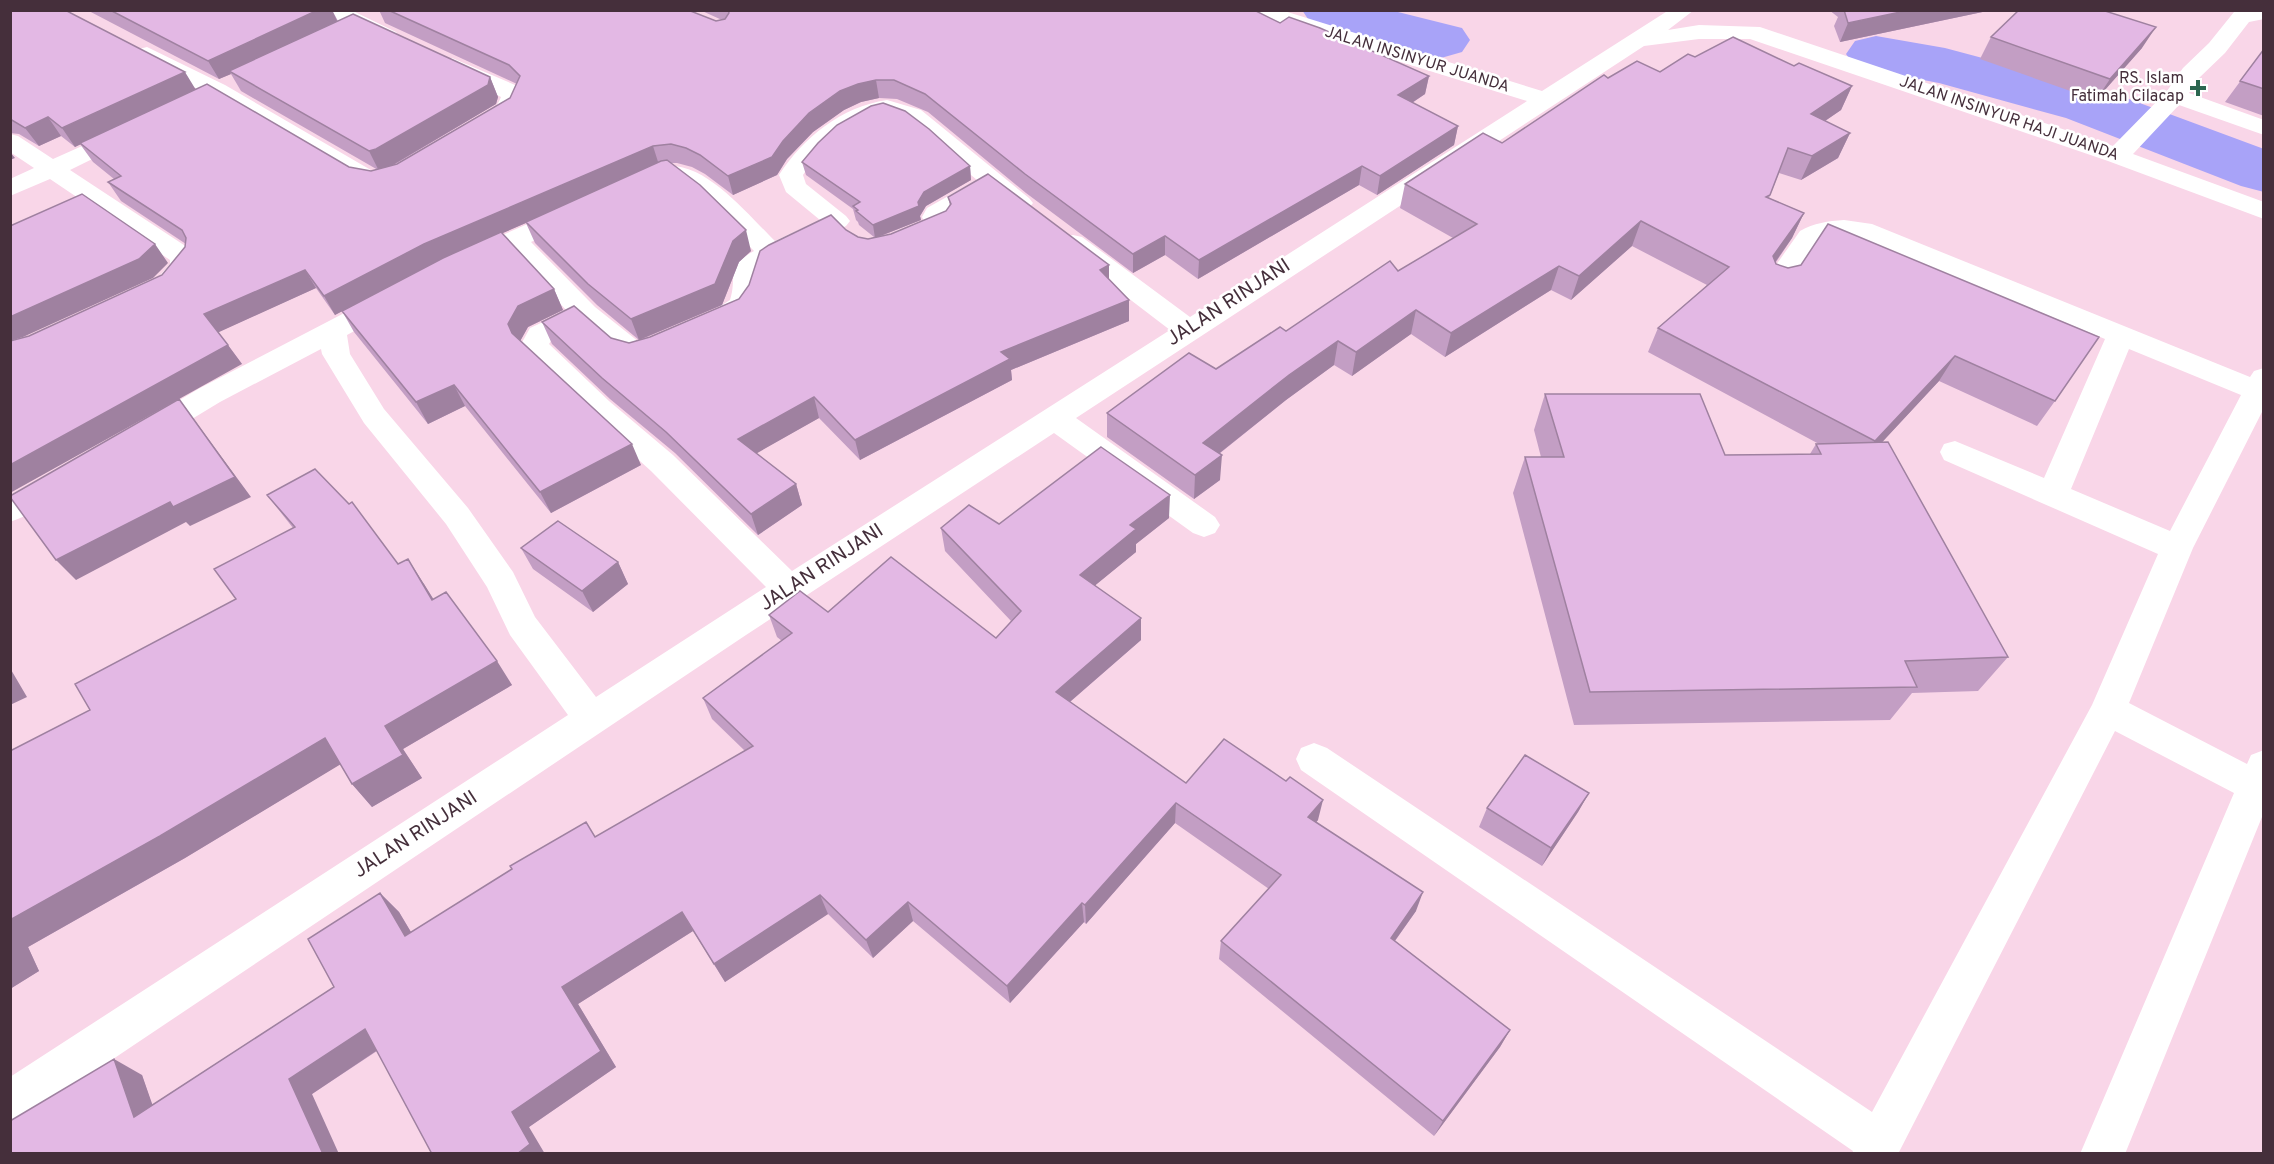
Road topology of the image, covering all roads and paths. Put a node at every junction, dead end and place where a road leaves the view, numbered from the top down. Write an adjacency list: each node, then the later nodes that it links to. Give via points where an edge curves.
1 (333, 10): 7 (street)
2 (390, 10): 7 (street)
3 (1257, 10): 10 (street, JALAN INSINYUR JUANDA)
4 (1684, 10): 9 (street, JALAN RINJANI)
5 (2264, 12): 11 (street, via 2242,17)
6 (1748, 20): 9 (street, JALAN INSINYUR HAJI JUANDA); 16 (street, JALAN INSINYUR HAJI JUANDA)
7 (350, 29): 14 (street, via 423,52 513,95 508,110)
8 (126, 42): 18 (street, via 369,179 380,181)
9 (1638, 42): 10 (street, JALAN RINJANI)
10 (1542, 98): 32 (street, JALAN RINJANI, via 1503,128)
11 (2168, 103): 13 (street); 16 (street)
12 (146, 123): 17 (street)
13 (2264, 128)
14 (463, 138)
15 (10, 141): 17 (street)
16 (2117, 156): 23 (street, JALAN INSINYUR HAJI JUANDA)
17 (54, 168): 21 (street); 30 (street, via 184,257 176,276)
18 (405, 171)
19 (648, 179): 26 (street, via 671,172 684,174 712,195)
20 (991, 181): 25 (street, via 936,213 939,224); 26 (street, via 913,115 897,108 874,109 820,141 791,175 795,187 845,229); 32 (street)
21 (10, 189)
22 (590, 205): 24 (street)
23 (2264, 211)
24 (514, 239): 27 (street); 31 (street)
25 (888, 245)
26 (771, 253): 31 (street, via 747,270 746,290 736,311 637,353)
27 (444, 271)
28 (1777, 282): 34 (street, via 1808,236 1839,226 1863,230)
29 (413, 288): 33 (street)
30 (142, 296)
31 (585, 313): 44 (street, via 540,335 534,346 662,463)
32 (1188, 329): 36 (street, JALAN RINJANI)
33 (332, 332): 37 (street); 46 (street, via 336,354 374,417 457,516 501,581 522,625)
34 (2121, 334): 35 (street); 40 (street)
35 (2260, 384): 43 (street)
36 (1055, 417): 42 (street); 44 (street, JALAN RINJANI)
37 (126, 444)
38 (1955, 452): 40 (street)
39 (75, 473): 41 (street)
40 (2053, 494): 43 (street)
41 (10, 510)
42 (1204, 525)
43 (2177, 548): 45 (street)
44 (789, 590): 46 (street, JALAN RINJANI)
45 (2108, 710): 48 (street); 50 (street)
46 (592, 719): 49 (street, JALAN RINJANI)
47 (1314, 759): 50 (street)
48 (2259, 776): 51 (street)
49 (10, 1103)
50 (1877, 1148)
51 (2102, 1154)

